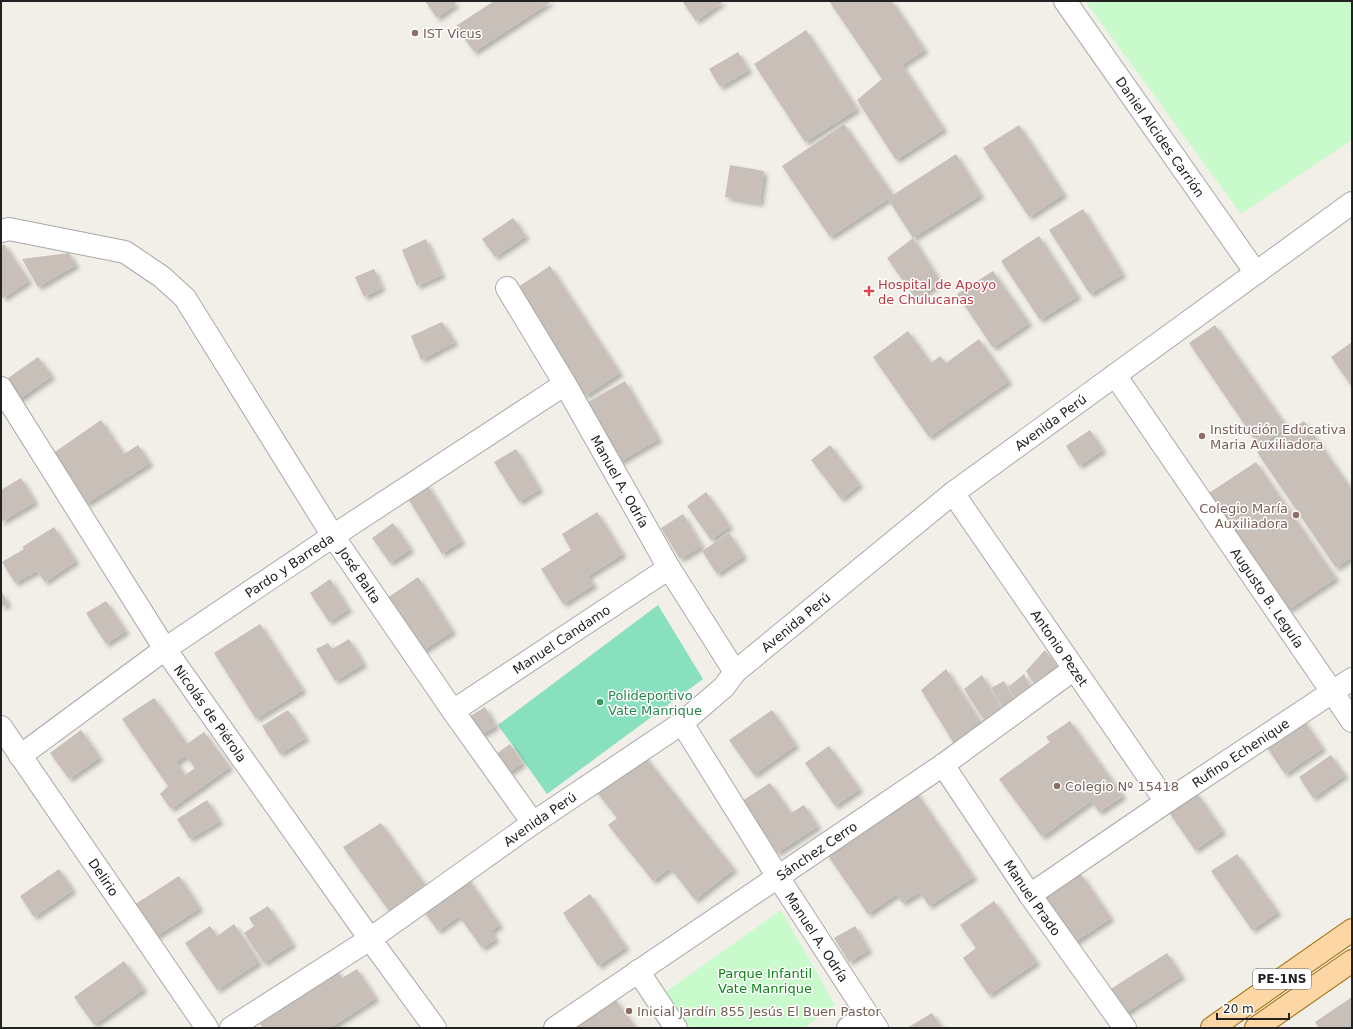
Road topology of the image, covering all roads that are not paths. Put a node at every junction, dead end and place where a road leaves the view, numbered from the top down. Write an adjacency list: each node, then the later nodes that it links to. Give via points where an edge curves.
1 (1065, 1): 4 (street, Daniel Alcides Carrión)
2 (1352, 203): 4 (street, Avenida Perú)
3 (1, 230): 10 (street, José Balta, via 9,229 125,252 162,277 186,298)
4 (1256, 273): 6 (street, Avenida Perú)
5 (507, 288): 7 (street, Manuel A. Odría)
6 (1116, 375): 9 (street, Avenida Perú); 16 (street, Augusto B. Leguía)
7 (565, 384): 10 (street, Pardo y Barreda); 11 (street, Manuel A. Odría)
8 (1, 388): 12 (street, Nicolás de Piérola)
9 (953, 493): 13 (street, Antonio Pezet); 14 (street, Avenida Perú)
10 (333, 536): 12 (street, Pardo y Barreda); 17 (street, José Balta)
11 (669, 568): 14 (street, Manuel A. Odría); 17 (street, Manuel Candamo)
12 (165, 649): 21 (street, Pardo y Barreda); 28 (street, Nicolás de Piérola)
13 (1074, 669): 22 (street, Sánchez Cerro); 23 (street, Antonio Pezet)
14 (736, 672): 19 (street, Avenida Perú, via 724,687)
15 (1352, 679): 16 (street, Rufino Echenique)
16 (1333, 693): 18 (street, Augusto B. Leguía); 23 (street, Rufino Echenique)
17 (453, 711): 24 (street, José Balta)
18 (1352, 721)
19 (682, 723): 24 (street, Avenida Perú); 25 (street, Manuel A. Odría)
20 (1, 726): 21 (street, Delirio)
21 (20, 756): 34 (street, Delirio)
22 (943, 765): 25 (street, Sánchez Cerro); 26 (street, Manuel Prado)
23 (1166, 802): 26 (street, Rufino Echenique)
24 (534, 823): 28 (street, Avenida Perú)
25 (778, 877): 30 (street, Sánchez Cerro); 33 (street, Manuel A. Odría)
26 (1030, 896): 40 (street, Manuel Prado)
27 (1352, 930): 31 (main road, PE-1NS)
28 (370, 939): 35 (street, Avenida Perú); 36 (street, Nicolás de Piérola)
29 (1352, 961): 32 (main road, PE-1NS)
30 (638, 971): 37 (street, Sánchez Cerro); 38 (street)
31 (1276, 983): 32 (main road); 41 (main road, PE-1NS)
32 (1293, 1002): 42 (main road, PE-1NS)
33 (872, 1021): 39 (street)
34 (207, 1028)
35 (230, 1028)
36 (435, 1028)
37 (555, 1028)
38 (676, 1028)
39 (848, 1028)
40 (1125, 1028)
41 (1212, 1028)
42 (1256, 1028)

